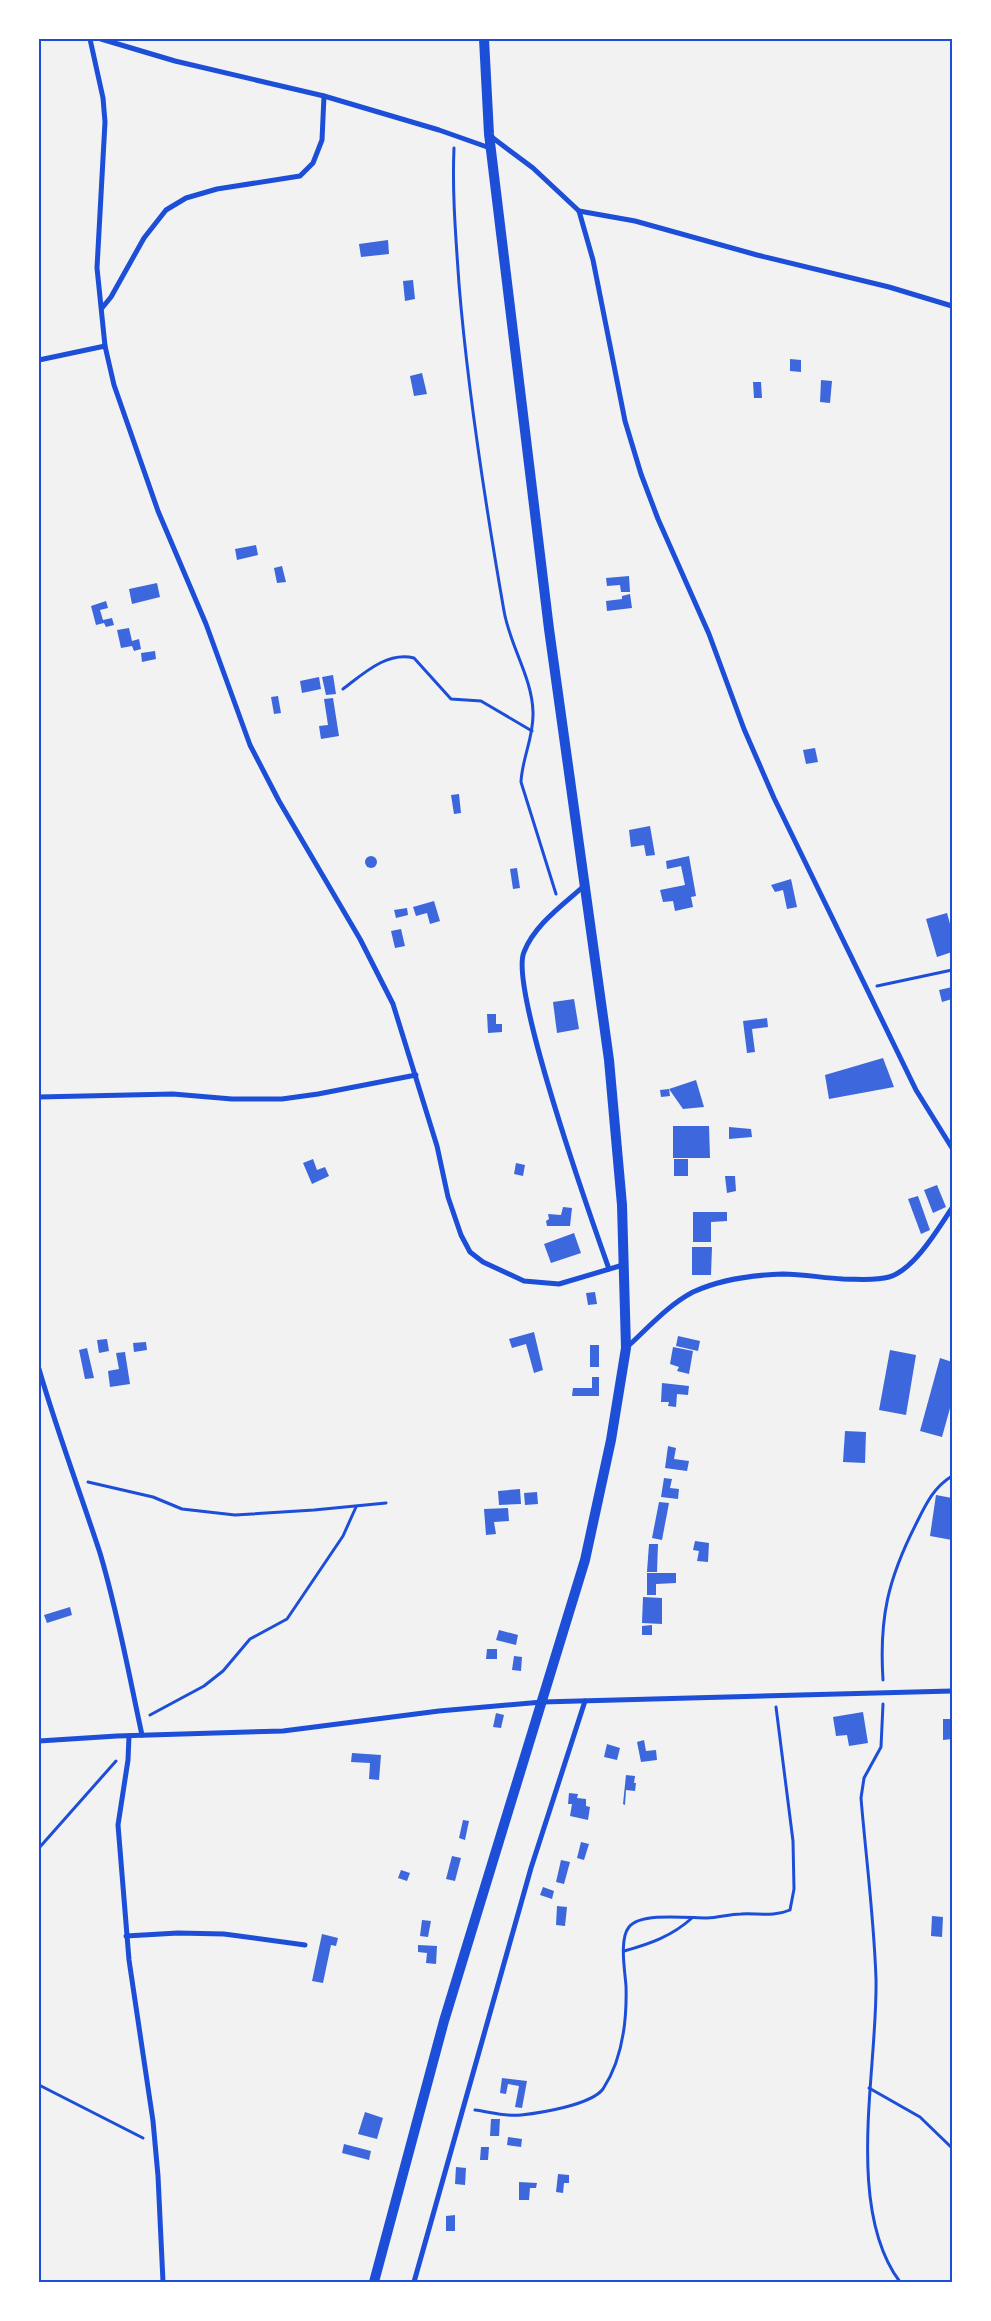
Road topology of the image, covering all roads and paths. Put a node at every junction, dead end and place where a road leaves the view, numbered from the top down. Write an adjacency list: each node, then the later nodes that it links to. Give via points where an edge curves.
1 (90, 39): 10 (street, via 105,122 97,268)
2 (101, 39): 4 (street, via 175,61)
3 (484, 39): 5 (main road)
4 (324, 96): 6 (street); 10 (street, via 322,140 313,163 300,176 217,189 186,198 166,210 144,238)
5 (489, 134): 7 (main road); 8 (street, via 533,168)
6 (455, 135): 7 (street); 14 (path, via 452,191 466,357 481,476 504,614 529,684)
7 (492, 148): 15 (main road, via 548,619)
8 (579, 211): 9 (street, via 635,221); 18 (street, via 593,260 625,421 641,474 774,798)
9 (952, 306)
10 (102, 308): 11 (street)
11 (105, 346): 12 (street); 19 (street, via 114,385 158,511 206,624 250,745 360,939 393,1004)
12 (39, 360)
13 (343, 689): 14 (path, via 396,656 414,658 451,699 481,701)
14 (533, 732): 16 (path, via 521,767 521,782)
15 (585, 885): 16 (street); 23 (main road, via 609,1060)
16 (560, 907): 24 (street, via 541,924 523,953 522,977 536,1041)
17 (952, 970): 18 (path)
18 (866, 988): 21 (street, via 916,1090)
19 (416, 1075): 20 (street, via 282,1099 173,1094); 24 (street, via 448,1196 470,1252 511,1276 542,1284 558,1284)
20 (39, 1097)
21 (952, 1148)
22 (952, 1208): 25 (street, via 916,1258 890,1277 865,1280 783,1274 715,1284 676,1303)
23 (625, 1265): 24 (street); 25 (main road)
24 (609, 1270)
25 (626, 1348): 35 (main road, via 611,1440 585,1560)
26 (39, 1369): 28 (street)
27 (952, 1476): 32 (path, via 938,1485 923,1511 899,1558 889,1587 882,1626)
28 (73, 1478): 30 (path, via 154,1497 182,1509 235,1515); 36 (street, via 100,1555)
29 (386, 1503): 30 (path)
30 (357, 1507): 36 (path, via 342,1536 287,1619 250,1639 223,1671 204,1686)
31 (952, 1691): 32 (street)
32 (884, 1692): 33 (street); 47 (path, via 881,1747 864,1778 862,1798 876,1978 876,2022)
33 (774, 1695): 34 (street); 42 (path, via 791,1816 793,1903 790,1910 783,1913)
34 (585, 1701): 35 (street); 48 (street, via 531,1868)
35 (542, 1702): 37 (street, via 439,1711 283,1731); 52 (main road, via 444,2021)
36 (139, 1721): 37 (street)
37 (142, 1735): 38 (street)
38 (129, 1736): 39 (street); 40 (street)
39 (39, 1741)
40 (128, 1748): 41 (path, via 96,1780); 43 (street, via 118,1825)
41 (39, 1848)
42 (693, 1918): 45 (path, via 668,1936); 45 (path, via 639,1920 629,1926 624,1937)
43 (126, 1936): 44 (street, via 224,1934); 49 (street)
44 (305, 1945)
45 (624, 1951): 48 (path, via 624,2030 602,2090 570,2106 520,2116)
46 (39, 2085): 49 (path)
47 (869, 2088): 50 (path, via 920,2118); 54 (path, via 870,2197 883,2256)
48 (463, 2108): 53 (street)
49 (155, 2144): 51 (street)
50 (952, 2148)
51 (163, 2282)
52 (374, 2282)
53 (414, 2282)
54 (900, 2282)

